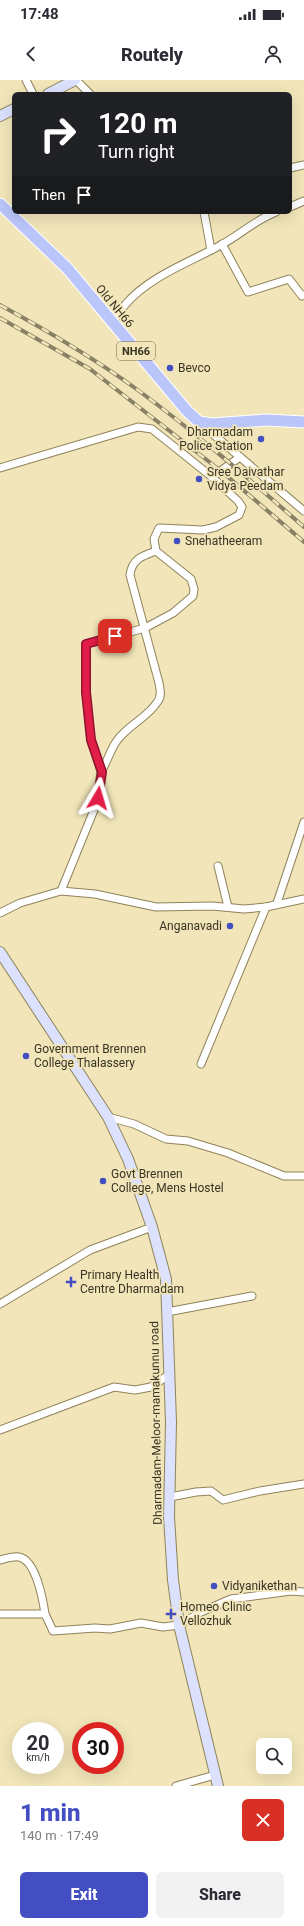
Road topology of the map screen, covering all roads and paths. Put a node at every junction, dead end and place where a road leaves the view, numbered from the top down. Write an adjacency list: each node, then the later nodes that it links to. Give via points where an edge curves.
1 (26, 80): 3 (street)
2 (75, 80): 4 (main road); 5 (street)
3 (32, 92)
4 (52, 92)
5 (88, 92)
6 (12, 111): 7 (main road)
7 (0, 116)
8 (304, 165): 9 (street)
9 (292, 168)
10 (304, 201): 12 (street)
11 (0, 204): 18 (main road, Old NH66 / NH66, via 66,268)
12 (292, 206)
13 (204, 214): 16 (street)
14 (270, 214): 15 (street)
15 (222, 244): 16 (street); 17 (street, via 248,292 289,279 302,296)
16 (211, 250): 18 (street, via 170,271 142,290 125,304)
17 (304, 295)
18 (113, 323): 19 (main road, Old NH66 / NH66)
19 (199, 422): 20 (main road); 21 (street)
20 (304, 422)
21 (240, 457): 23 (street); 24 (street)
22 (0, 468): 23 (street, via 138,427 152,429)
23 (212, 477): 25 (street, via 238,501 242,512 230,521 203,530 159,528 154,539)
24 (304, 511)
25 (156, 551): 26 (street, via 136,559 130,570); 26 (street, via 191,579 193,596 173,613)
26 (145, 628): 27 (street, via 161,693 159,701 115,743); 27 (street, via 86,644 86,692 91,740)
27 (102, 772): 30 (street, via 96,805)
28 (304, 822): 32 (street)
29 (218, 866): 34 (street)
30 (61, 891): 34 (street, via 95,894 156,907); 35 (street, via 20,903)
31 (304, 899): 32 (street)
32 (277, 903): 33 (street)
33 (266, 907): 34 (street); 37 (street)
34 (228, 908)
35 (0, 913)
36 (0, 952): 38 (main road, Dharmadam-Meloor-mamakunnu road)
37 (202, 1064)
38 (108, 1118): 39 (street, via 134,1124 166,1139 188,1141 228,1153 284,1176); 40 (main road, Dharmadam-Meloor-mamakunnu road, via 128,1159)
39 (304, 1176)
40 (152, 1227): 42 (street, via 90,1250); 43 (main road, Dharmadam-Meloor-mamakunnu road, via 166,1279)
41 (252, 1296): 43 (street)
42 (0, 1304)
43 (167, 1312): 44 (main road, Dharmadam-Meloor-mamakunnu road)
44 (170, 1374): 45 (street, via 151,1387 135,1390 114,1387); 47 (main road, Dharmadam-Meloor-mamakunnu road)
45 (0, 1430)
46 (304, 1484): 47 (street, via 223,1500 212,1491)
47 (170, 1497): 52 (main road, Dharmadam-Meloor-mamakunnu road, via 173,1580)
48 (0, 1560): 51 (street, via 19,1557 27,1561 42,1594)
49 (304, 1592): 52 (street, via 291,1591 231,1599)
50 (0, 1614): 51 (street)
51 (45, 1614): 52 (street, via 52,1631 110,1629 141,1623 163,1627)
52 (179, 1625): 53 (main road, Dharmadam-Meloor-mamakunnu road)
53 (215, 1775): 54 (street); 55 (main road, Dharmadam-Meloor-mamakunnu road)
54 (176, 1786)
55 (218, 1786)

